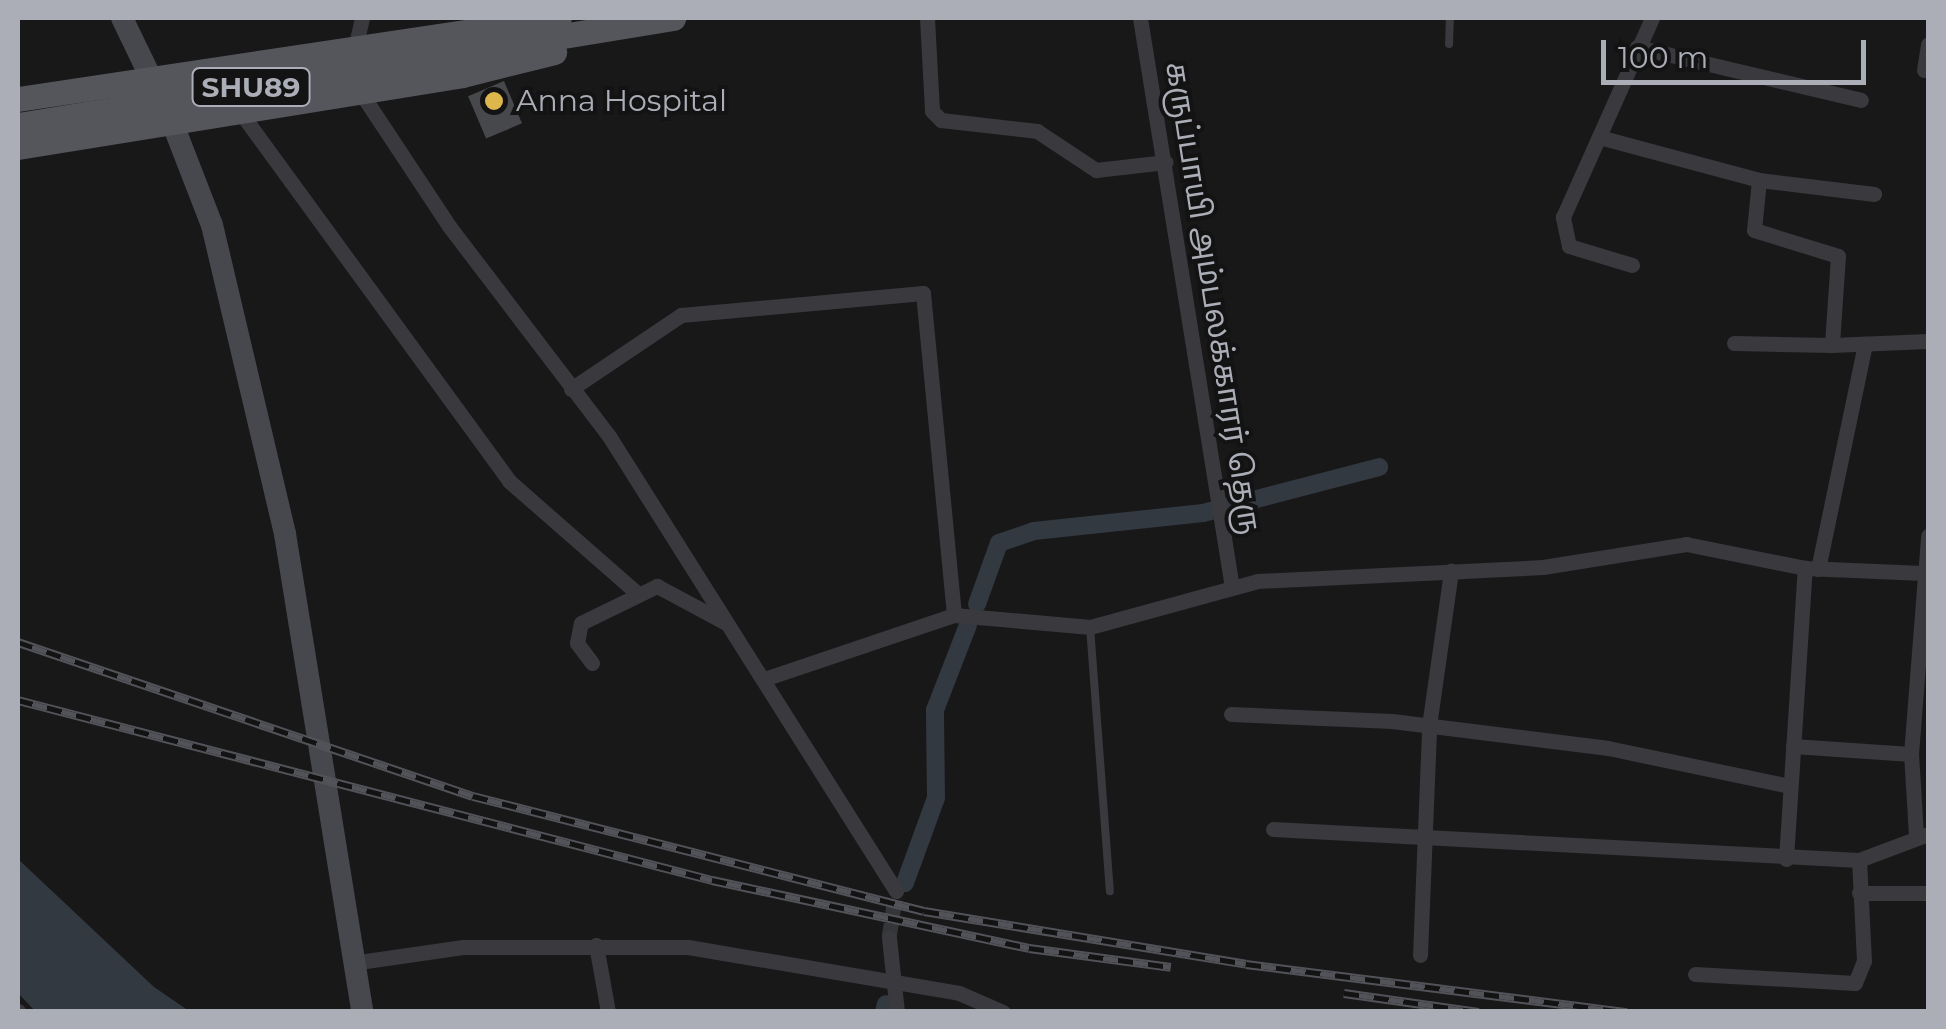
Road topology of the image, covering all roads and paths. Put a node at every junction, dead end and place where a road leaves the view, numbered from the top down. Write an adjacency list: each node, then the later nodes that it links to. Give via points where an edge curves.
1 (122, 18): 16 (main road)
2 (362, 18): 11 (street)
3 (559, 18): 11 (main road)
4 (606, 18): 10 (main road)
5 (673, 18): 10 (main road, SHU89)
6 (928, 18): 25 (street, via 932,111 940,120 1037,132 1096,170)
7 (1140, 18): 25 (street, கருப்பாயி அம்பலக்காரர் தெரு)
8 (1450, 18): 12 (lane)
9 (1652, 18): 14 (street)
10 (634, 24): 17 (main road, via 601,41 462,75); 22 (main road, SHU89)
11 (356, 44): 16 (main road)
12 (1449, 44)
13 (1928, 44): 15 (street)
14 (1637, 46): 19 (street); 23 (street)
15 (1924, 70)
16 (150, 76): 18 (main road)
17 (359, 90): 20 (main road); 33 (street)
18 (18, 99)
19 (1861, 100)
20 (238, 108): 21 (main road); 39 (street, via 509,481)
21 (172, 122): 24 (main road); 63 (main road, via 212,225 281,515)
22 (18, 125)
23 (1599, 137): 26 (street); 28 (street, via 1564,232 1584,254)
24 (18, 148)
25 (1166, 162): 38 (street, கருப்பாயி அம்பலக்காரர் தெரு)
26 (1759, 180): 27 (street); 32 (street, via 1754,230 1838,256)
27 (1874, 194)
28 (1632, 265)
29 (1928, 340): 31 (street)
30 (1734, 343): 32 (street)
31 (1866, 344): 32 (street); 35 (street)
32 (1832, 345)
33 (571, 388): 41 (street, via 681,314 923,293); 42 (street)
34 (1928, 536): 37 (street)
35 (1811, 568): 36 (street, via 1686,544 1544,567); 37 (street); 48 (street)
36 (1451, 571): 38 (street); 47 (street)
37 (1924, 573): 40 (street)
38 (1232, 587): 43 (street)
39 (638, 594): 42 (street, via 657,586 678,592); 44 (street, via 581,622 578,643)
40 (1924, 608): 49 (street)
41 (954, 615): 43 (street); 45 (street)
42 (730, 625): 45 (street)
43 (1090, 627): 57 (lane)
44 (592, 663)
45 (764, 679): 56 (street)
46 (1232, 714): 47 (street)
47 (1429, 726): 50 (street, via 1608,748); 53 (street)
48 (1793, 746): 49 (street); 50 (street)
49 (1911, 754): 52 (street)
50 (1790, 786): 54 (street)
51 (1274, 829): 53 (street)
52 (1922, 834): 55 (street)
53 (1423, 838): 54 (street); 62 (street)
54 (1786, 860): 55 (street)
55 (1859, 860): 58 (street)
56 (896, 890)
57 (1110, 890)
58 (1859, 893): 59 (street); 64 (street, via 1864,961 1855,983)
59 (1928, 893)
60 (889, 938): 65 (street)
61 (596, 945): 63 (street, via 463,947); 65 (street, via 688,947); 67 (street)
62 (1420, 954)
63 (352, 963): 66 (main road)
64 (1695, 974)
65 (889, 982): 68 (street); 69 (street, via 960,993)
66 (362, 1012)
67 (608, 1012)
68 (897, 1012)
69 (1003, 1012)

